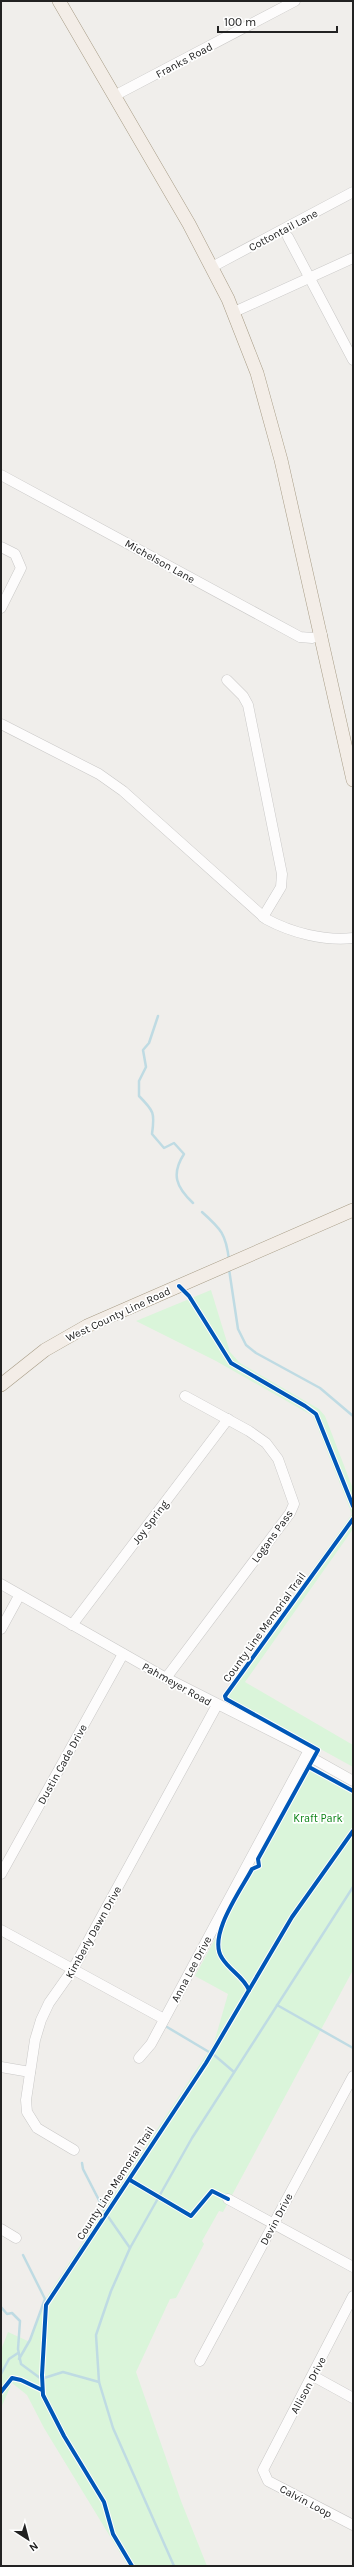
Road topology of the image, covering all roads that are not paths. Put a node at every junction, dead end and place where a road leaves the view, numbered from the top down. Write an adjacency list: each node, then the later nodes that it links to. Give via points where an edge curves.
1 (59, 1): 3 (main road)
2 (295, 1): 3 (street, Franks Road)
3 (114, 96): 7 (main road)
4 (353, 192): 7 (street, Cottontail Lane)
5 (288, 237): 8 (street)
6 (353, 258): 8 (street)
7 (212, 267): 9 (main road)
8 (309, 278): 9 (street); 10 (street)
9 (234, 312): 14 (main road, via 272,421)
10 (353, 360)
11 (1, 475): 14 (street, Michelson Lane, via 300,637 312,638)
12 (1, 547): 13 (street, via 23,561)
13 (1, 608)
14 (322, 635): 17 (main road)
15 (227, 680): 18 (street, via 248,705 281,860 281,888)
16 (1, 724): 18 (street, via 99,774 123,792)
17 (353, 780)
18 (263, 916): 19 (street, via 279,926 307,935)
19 (353, 938)
20 (353, 1210): 21 (main road, West County Line Road, via 106,1317 62,1340 28,1362)
21 (1, 1385)
22 (185, 1396): 23 (street, Logans Pass)
23 (228, 1420): 26 (street, Joy Spring); 29 (street, Logans Pass, via 258,1437 272,1450 280,1464 294,1504 290,1513)
24 (1, 1584): 25 (street, Pahmeyer Road)
25 (20, 1596): 26 (street, Pahmeyer Road); 27 (street)
26 (72, 1625): 28 (street, Pahmeyer Road)
27 (1, 1630)
28 (123, 1654): 29 (street, Pahmeyer Road); 33 (street, Dustin Cade Drive)
29 (166, 1678): 30 (street, Pahmeyer Road)
30 (217, 1705): 31 (street, Pahmeyer Road); 35 (street, Kimberly Dawn Drive)
31 (309, 1750): 32 (street, Pahmeyer Road, via 314,1759); 36 (street, Anna Lee Drive)
32 (353, 1781)
33 (1, 1874)
34 (1, 1930): 35 (street)
35 (73, 1969): 36 (street); 39 (street, Kimberly Dawn Drive, via 42,2016)
36 (164, 2018): 37 (street, Anna Lee Drive, via 151,2044)
37 (139, 2058)
38 (1, 2067): 39 (street)
39 (30, 2072): 41 (street, Kimberly Dawn Drive, via 26,2100 30,2118 42,2132)
40 (353, 2076): 43 (street, Devin Drive)
41 (74, 2150)
42 (228, 2199): 43 (street)
43 (274, 2224): 46 (street); 48 (street, Devin Drive)
44 (1, 2230): 45 (street)
45 (16, 2238)
46 (353, 2267)
47 (353, 2296): 49 (street, Allison Drive)
48 (200, 2362)
49 (313, 2376): 50 (street); 51 (street, Allison Drive, via 265,2462)
50 (353, 2398)
51 (263, 2473): 52 (street, Calvin Loop, via 270,2482)
52 (353, 2526)

